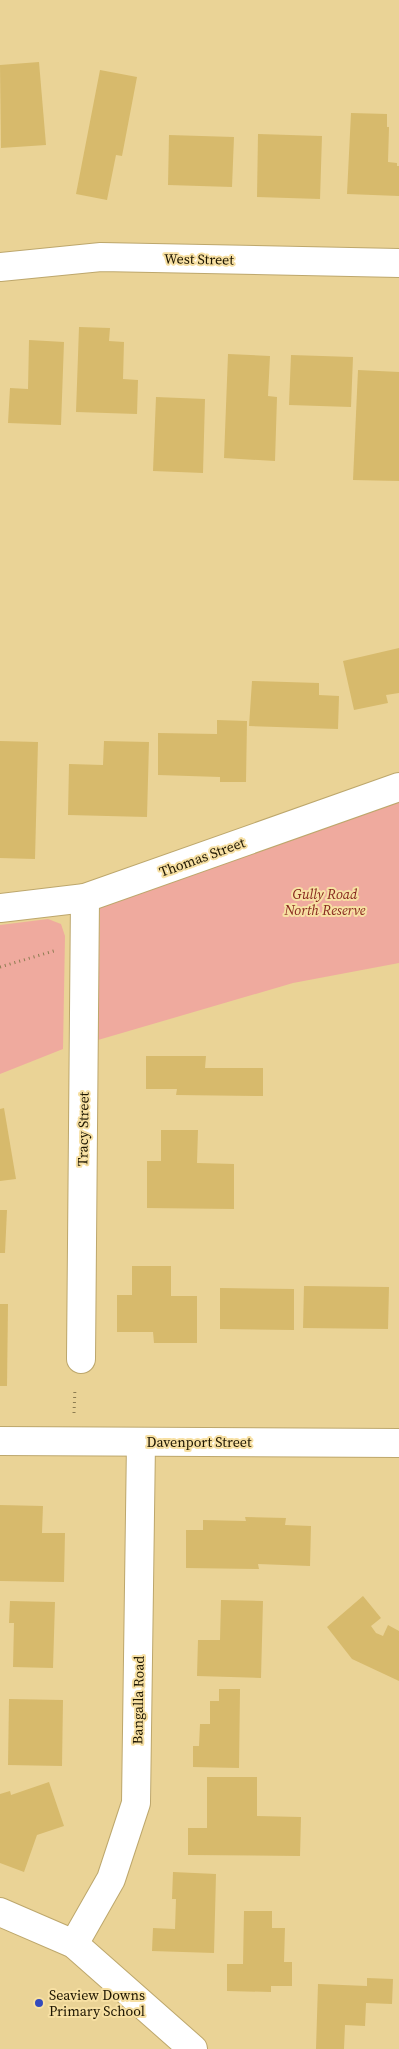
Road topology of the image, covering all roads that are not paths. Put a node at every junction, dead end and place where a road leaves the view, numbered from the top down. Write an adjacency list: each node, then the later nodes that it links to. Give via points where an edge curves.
1 (399, 263): 2 (street, West Street, via 101,257)
2 (0, 267)
3 (399, 787): 4 (street, Thomas Street)
4 (85, 898): 5 (street, Thomas Street); 6 (street, Tracy Street)
5 (0, 908)
6 (81, 1359)
7 (0, 1441): 8 (street, Davenport Street)
8 (141, 1442): 9 (street, Davenport Street); 11 (street, Bangalla Road, via 136,1803 111,1878)
9 (399, 1443)
10 (0, 1912): 11 (street)
11 (74, 1944): 12 (street)
12 (193, 2049)

